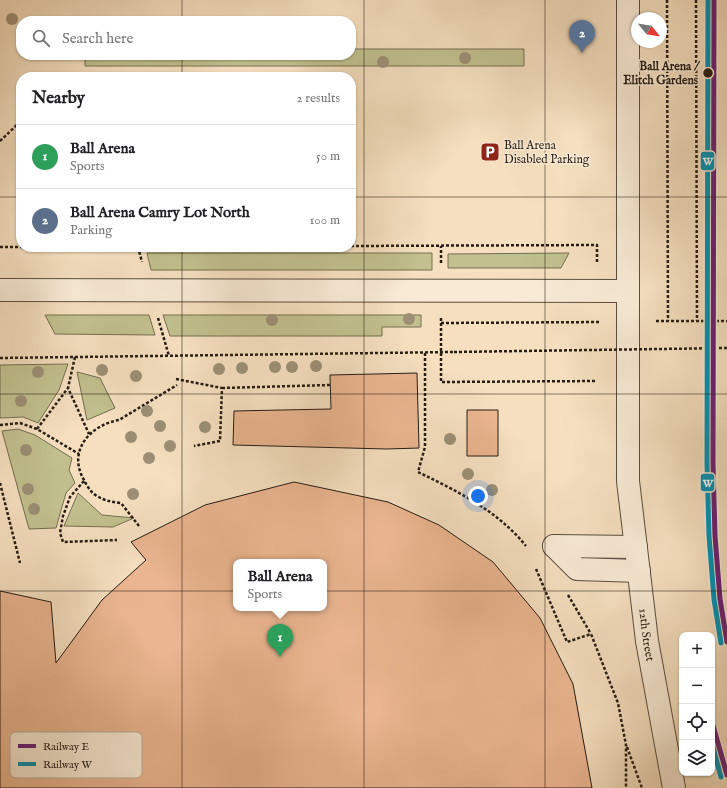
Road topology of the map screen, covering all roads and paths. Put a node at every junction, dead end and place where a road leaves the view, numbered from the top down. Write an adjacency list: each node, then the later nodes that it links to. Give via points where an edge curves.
1 (628, 0): 11 (lane, 12th Street)
2 (667, 0): 12 (path, via 668,321)
3 (696, 0): 12 (path)
4 (16, 126): 5 (path)
5 (0, 141)
6 (597, 245): 7 (path)
7 (356, 246)
8 (0, 248): 9 (path)
9 (16, 248)
10 (0, 290): 11 (lane)
11 (628, 291): 36 (lane, 12th Street, via 628,481)
12 (697, 320): 13 (path)
13 (727, 320)
14 (597, 322): 15 (path)
15 (441, 323)
16 (727, 348): 18 (path, bridge)
17 (425, 352): 18 (path); 19 (path); 37 (path, via 425,447 418,472 458,492 500,519)
18 (441, 352): 22 (path, via 441,382)
19 (76, 357): 20 (path); 25 (path)
20 (0, 358)
21 (176, 379): 26 (path)
22 (597, 381)
23 (177, 385): 29 (path, via 119,420 108,422)
24 (330, 385): 26 (path)
25 (68, 388): 28 (path); 29 (path)
26 (222, 388): 30 (path, via 220,441)
27 (0, 425): 28 (path, via 20,423)
28 (37, 429): 31 (path)
29 (89, 434): 31 (path)
30 (194, 446)
31 (79, 454): 32 (path, via 80,474)
32 (84, 481): 34 (path, via 96,496 121,503); 35 (path, via 70,497 62,516 60,534 63,542)
33 (0, 483): 38 (path)
34 (139, 526)
35 (118, 540)
36 (636, 547): 40 (lane, 12th Street); 40 (lane, via 554,546 577,569)
37 (528, 552)
38 (20, 563)
39 (534, 566): 41 (path, via 567,642 591,634 618,703)
40 (639, 571): 44 (lane, 12th Street, via 647,641)
41 (626, 745): 42 (path); 43 (path)
42 (626, 788)
43 (642, 788)
44 (674, 788)

